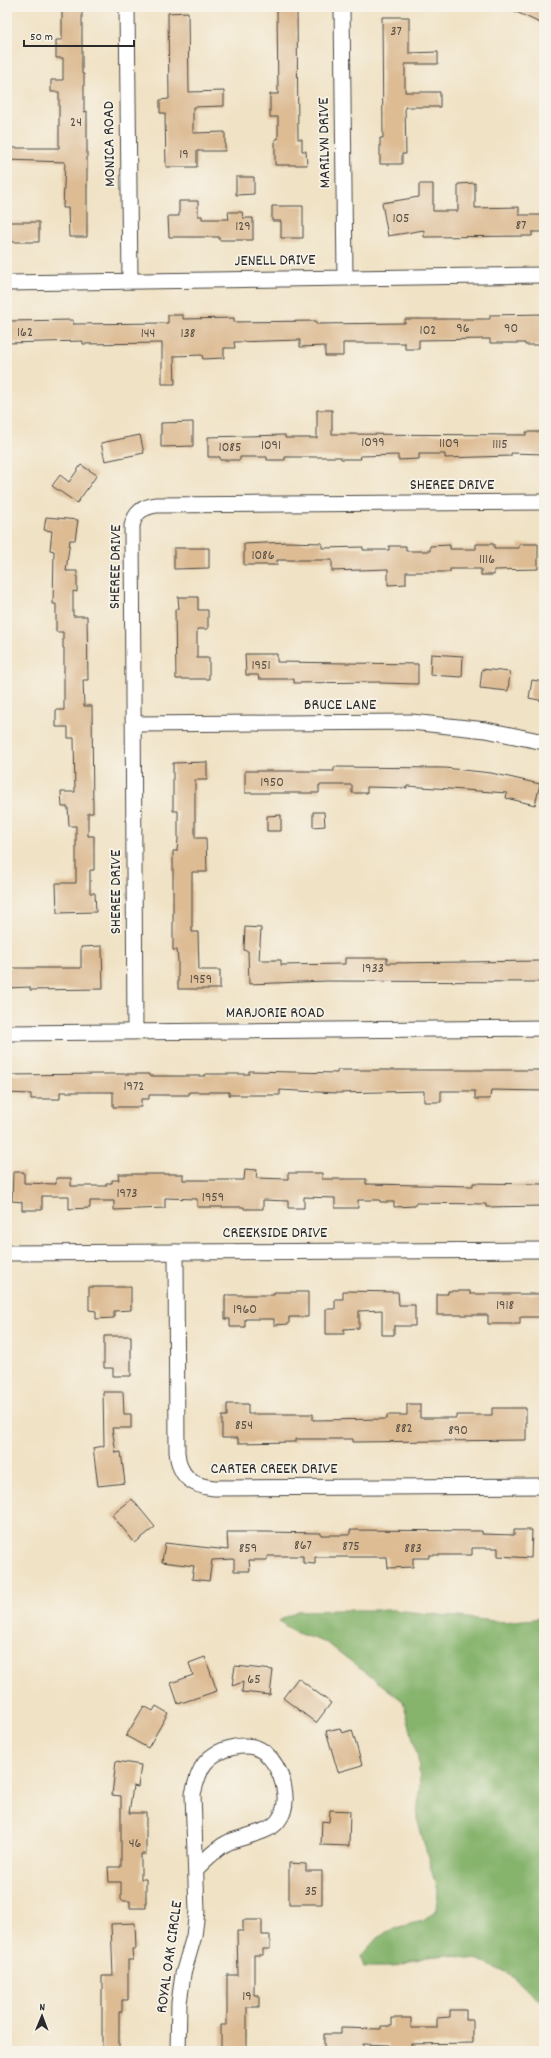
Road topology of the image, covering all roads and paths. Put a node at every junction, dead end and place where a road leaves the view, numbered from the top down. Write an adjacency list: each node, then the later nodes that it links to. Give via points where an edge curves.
1 (127, 7): 5 (street, MONICA ROAD)
2 (342, 7): 4 (street, MARILYN DRIVE)
3 (544, 275): 4 (street, JENELL DRIVE)
4 (345, 278): 5 (street, JENELL DRIVE)
5 (130, 281): 6 (street, JENELL DRIVE)
6 (7, 283)
7 (544, 502): 8 (street, SHEREE DRIVE, via 156,505 144,508 136,514 132,526)
8 (134, 724): 9 (street, BRUCE LANE, via 411,722 486,730); 11 (street, SHEREE DRIVE)
9 (544, 742)
10 (544, 1028): 11 (street, MARJORIE ROAD)
11 (135, 1032): 12 (street, MARJORIE ROAD)
12 (7, 1033)
13 (544, 1250): 14 (street, CREEKSIDE DRIVE)
14 (176, 1252): 15 (street, CREEKSIDE DRIVE); 16 (street, CARTER CREEK DRIVE, via 177,1452 180,1465 191,1482 214,1488)
15 (7, 1253)
16 (544, 1486)
17 (196, 1868): 17 (street, ROYAL OAK CIRCLE, via 227,1843 277,1823 283,1813 284,1783 272,1760 263,1751 242,1747 216,1754 197,1777 193,1794); 18 (street, ROYAL OAK CIRCLE, via 197,1911 179,2002)
18 (178, 2051)

